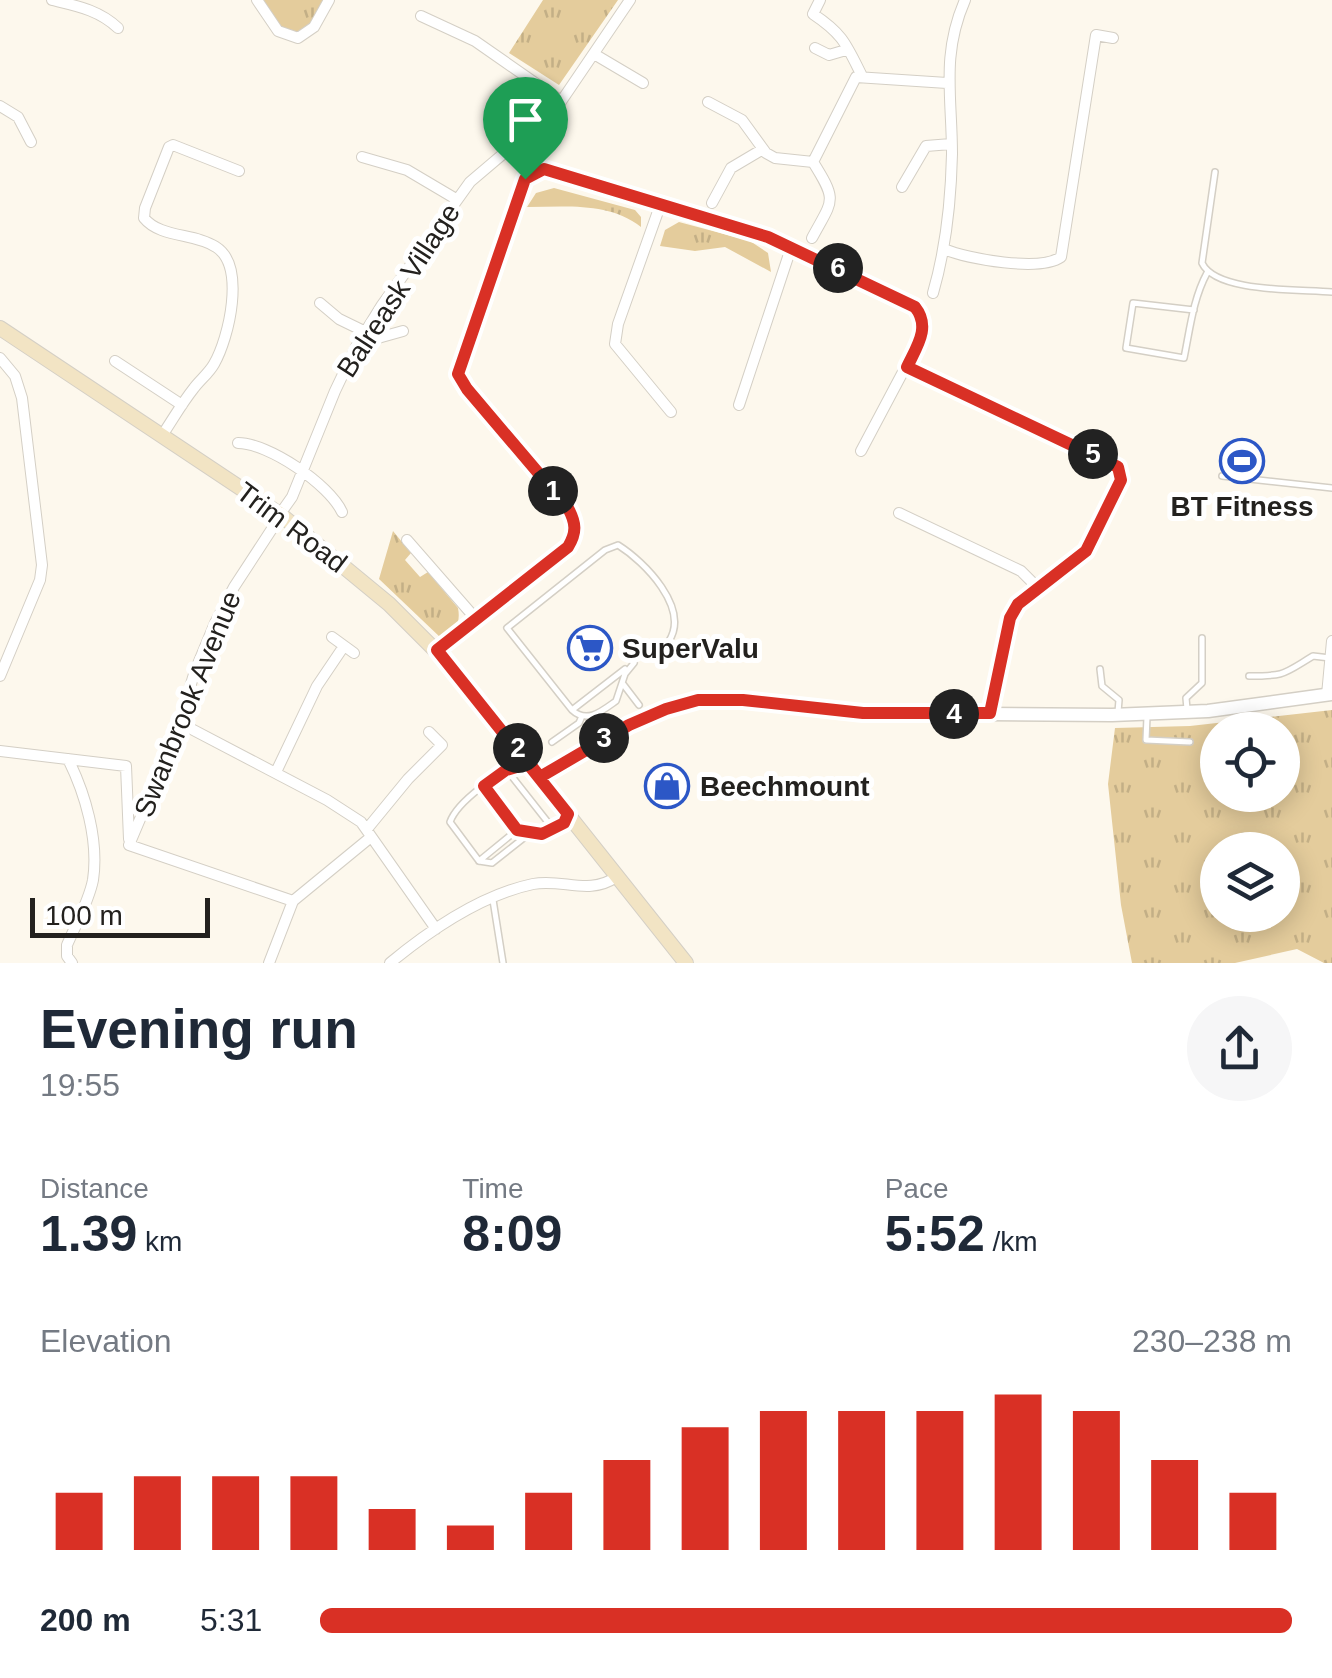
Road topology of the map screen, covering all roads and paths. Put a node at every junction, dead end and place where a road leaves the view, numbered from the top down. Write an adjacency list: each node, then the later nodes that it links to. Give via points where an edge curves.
1 (52, 0): 8 (street, via 89,9)
2 (256, 0): 3 (street, via 278,31 298,38 314,28)
3 (329, 0)
4 (630, 0): 12 (street, Balreask Village)
5 (820, 0): 11 (street, via 812,14 837,30)
6 (965, 0): 15 (street, via 952,36)
7 (422, 16): 16 (street, via 475,41)
8 (118, 28)
9 (1112, 38): 32 (street, via 1096,35 1061,257 1048,264)
10 (815, 48): 11 (street, via 829,55)
11 (846, 50): 13 (street)
12 (594, 54): 14 (street); 16 (street, Balreask Village)
13 (862, 76): 15 (street); 23 (street, via 852,82)
14 (643, 83)
15 (947, 83): 20 (street)
16 (562, 102): 27 (street, Balreask Village)
17 (708, 102): 21 (street, via 742,120)
18 (0, 106): 19 (street, via 24,125)
19 (31, 142)
20 (952, 144): 26 (street, via 926,146); 32 (street)
21 (763, 149): 23 (street, via 775,158); 29 (street, via 731,168)
22 (362, 156): 27 (street, via 407,170)
23 (813, 162): 30 (street, via 832,200)
24 (239, 171): 45 (street, via 170,146 145,208 153,227 220,249 233,275 217,360)
25 (1215, 172): 33 (lane, via 1202,263)
26 (902, 187)
27 (456, 198): 40 (street, Balreask Village)
28 (661, 203): 31 (street); 46 (street, via 616,344); 58 (street, via 544,169 525,179 458,374 576,524 568,547)
29 (712, 203)
30 (812, 238)
31 (791, 248): 43 (street, via 915,307 924,327); 44 (street)
32 (944, 249): 35 (street)
33 (1207, 273): 34 (lane, via 1223,282); 37 (lane)
34 (1332, 292)
35 (933, 293)
36 (320, 303): 40 (street)
37 (1194, 310): 37 (lane, via 1184,358 1126,348 1133,303)
38 (0, 328): 47 (main road, Trim Road)
39 (403, 331): 40 (street)
40 (364, 334): 50 (street, Balreask Village)
41 (0, 358): 66 (street, via 22,398 42,565)
42 (115, 361): 45 (street)
43 (907, 367): 49 (street); 57 (street, via 1118,467 1121,480 1086,551)
44 (739, 404)
45 (182, 405): 47 (street)
46 (670, 412)
47 (163, 434): 55 (main road, Trim Road)
48 (238, 443): 50 (street, via 256,445)
49 (862, 451)
50 (302, 472): 53 (street, via 332,494); 55 (street, Balreask Village)
51 (1222, 476): 52 (lane)
52 (1332, 488)
53 (342, 512)
54 (898, 513): 57 (street, via 1021,571)
55 (280, 515): 63 (main road, Trim Road); 77 (street, Swanbrook Avenue, via 215,622)
56 (407, 540): 58 (street)
57 (1038, 588): 73 (street, via 1010,618)
58 (476, 619): 63 (street)
59 (332, 637): 85 (street, via 349,650 317,686)
60 (1202, 638): 72 (lane, via 1202,684 1186,698)
61 (669, 641): 71 (lane, via 676,626 670,602 622,547 604,550 507,628)
62 (1332, 641): 64 (street)
63 (437, 650): 82 (main road, Trim Road)
64 (1330, 658): 67 (lane, via 1312,656 1281,676); 69 (street)
65 (1100, 669): 75 (lane, via 1102,686 1118,700)
66 (0, 676)
67 (1249, 676)
68 (623, 684): 70 (lane); 71 (lane, via 634,663); 76 (lane, via 616,702)
69 (1329, 694): 72 (street)
70 (639, 705)
71 (572, 710): 76 (lane)
72 (1187, 712): 74 (street)
73 (990, 713): 75 (street); 86 (street, via 863,713 698,700 629,725)
74 (1147, 714): 75 (street); 80 (lane, via 1146,740)
75 (1117, 715)
76 (582, 716): 79 (lane)
77 (180, 722): 85 (street); 93 (street, Swanbrook Avenue)
78 (429, 732): 92 (street, via 442,745)
79 (552, 742)
80 (1190, 742)
81 (0, 751): 83 (street)
82 (522, 754): 84 (lane, via 520,766); 86 (main road, Trim Road)
83 (68, 759): 93 (street, via 126,766); 99 (street, via 83,789 94,861 67,945)
84 (506, 770): 87 (lane); 90 (lane)
85 (276, 772): 92 (street, via 345,811)
86 (540, 777): 88 (main road, Trim Road)
87 (484, 786): 89 (lane); 94 (lane, via 450,822)
88 (568, 814): 90 (lane); 95 (main road, Trim Road)
89 (517, 830): 91 (lane); 94 (lane)
90 (554, 830): 91 (lane)
91 (532, 832): 94 (lane, via 492,863)
92 (369, 833): 97 (street); 98 (street)
93 (129, 845): 97 (street)
94 (479, 861)
95 (616, 877): 96 (street, via 580,888 535,884); 103 (main road, Trim Road)
96 (493, 900): 98 (street); 102 (lane)
97 (293, 901): 100 (street)
98 (436, 929): 101 (street)
99 (72, 963)
100 (269, 963)
101 (390, 963)
102 (503, 963)
103 (686, 963)

